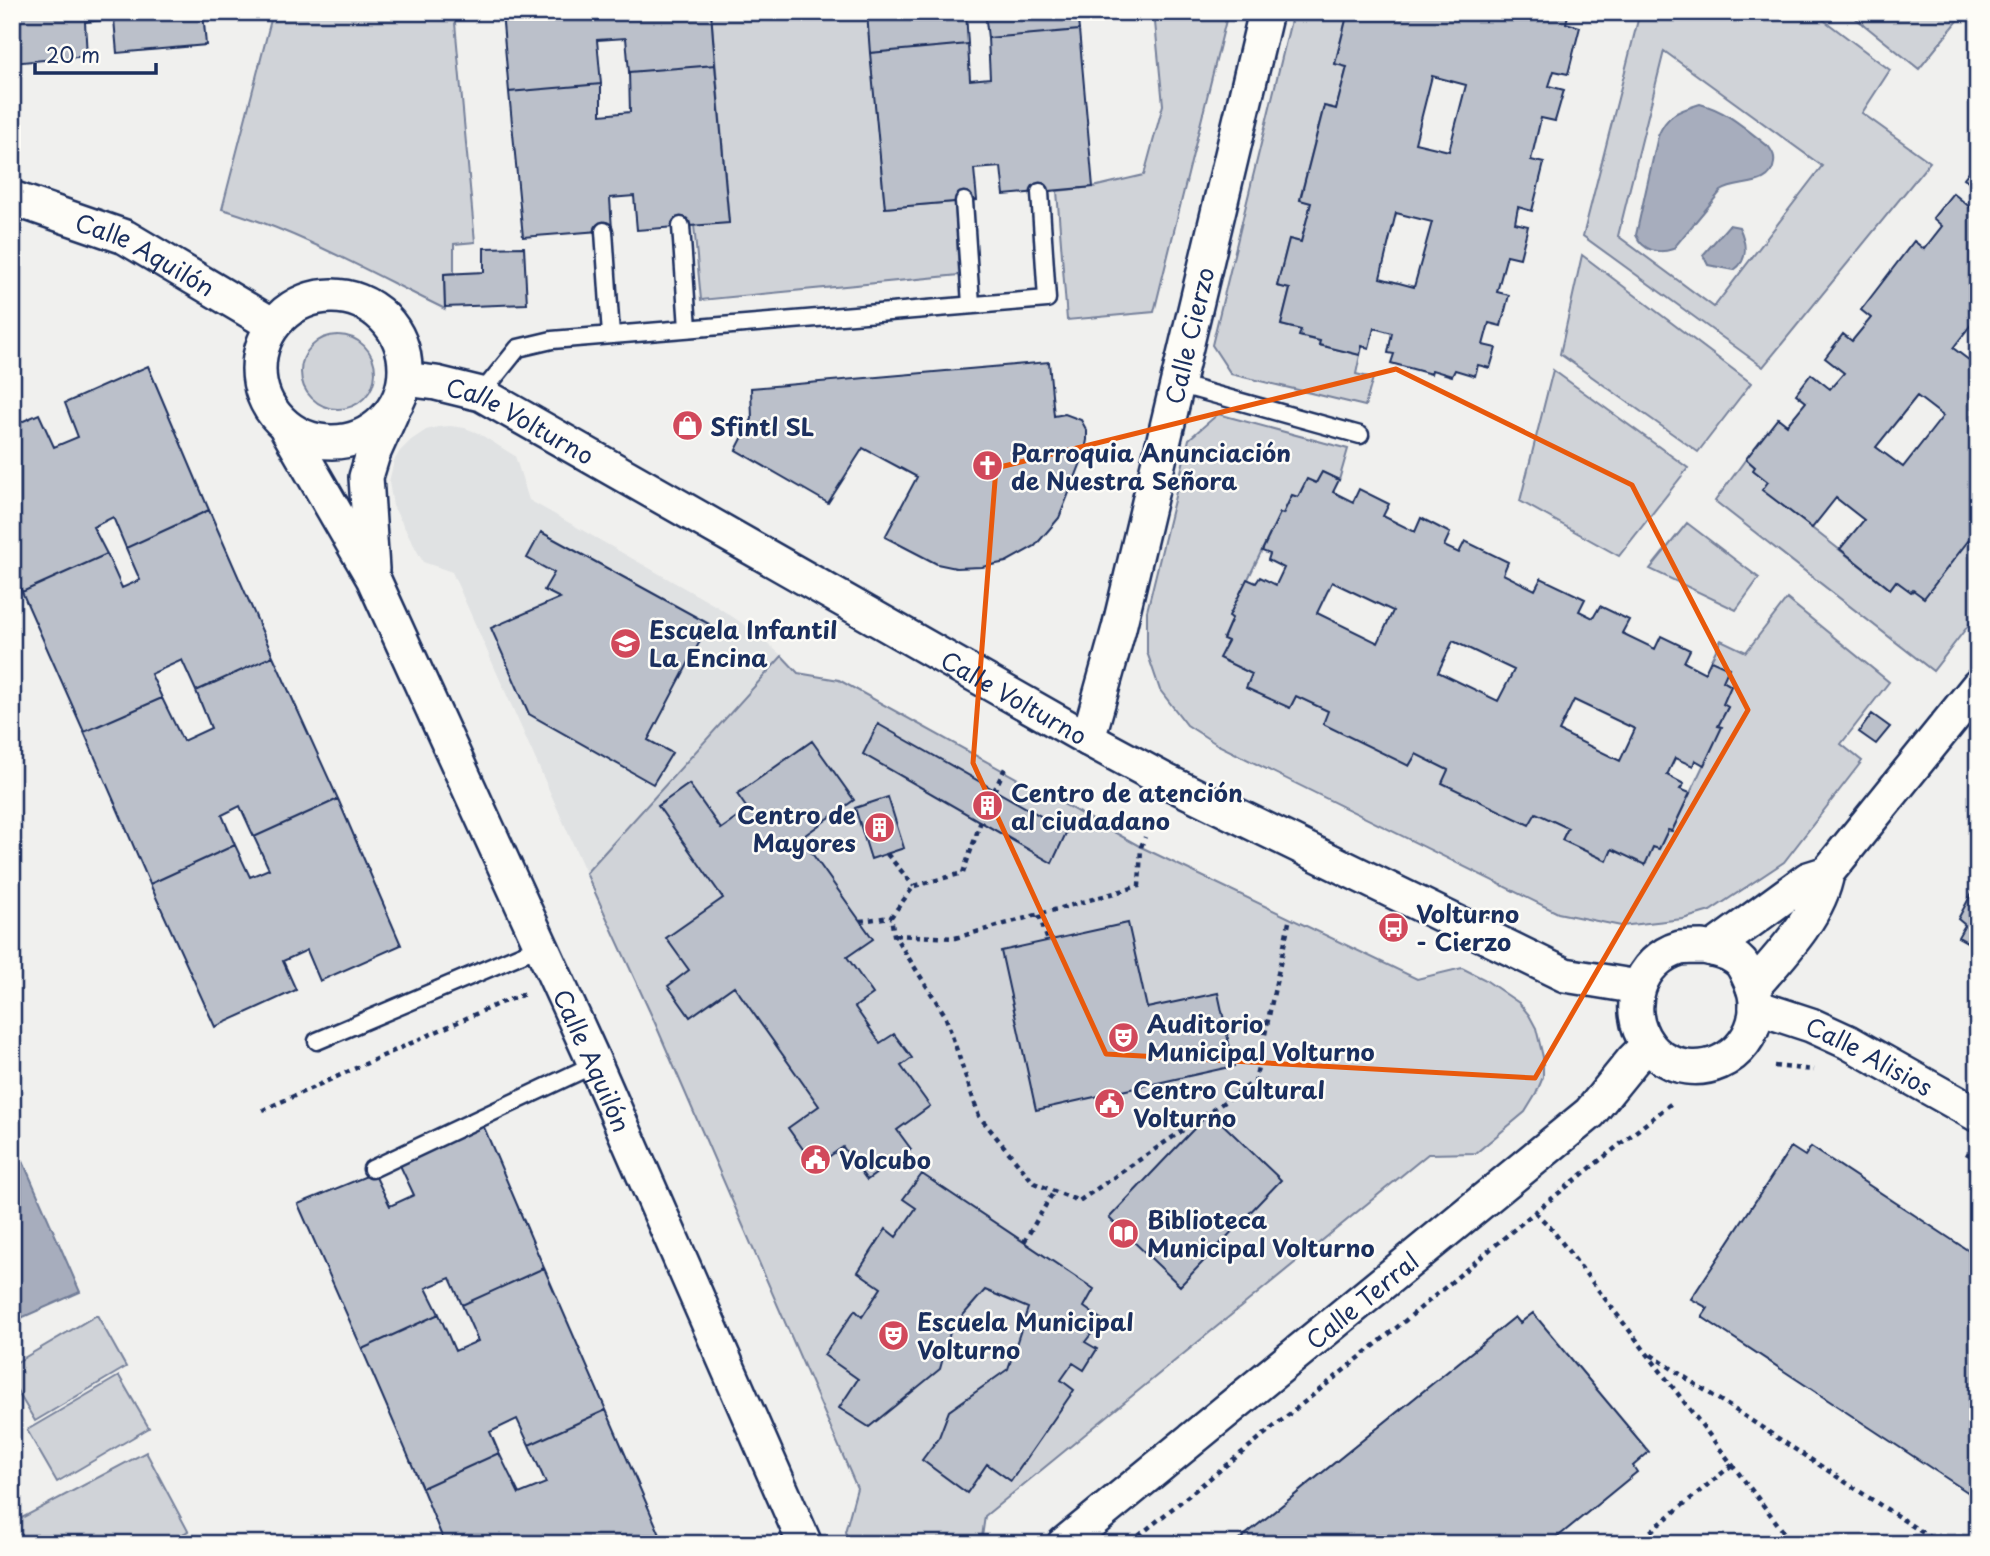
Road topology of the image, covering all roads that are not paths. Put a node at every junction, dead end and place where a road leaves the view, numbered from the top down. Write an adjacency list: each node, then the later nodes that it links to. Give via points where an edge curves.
1 (1266, 12): 11 (street, Calle Cierzo)
2 (1040, 192): 7 (lane, via 1047,299)
3 (12, 198): 8 (street, Calle Aquilón, via 125,237)
4 (964, 201): 7 (lane)
5 (681, 226): 9 (lane)
6 (604, 231): 10 (lane)
7 (971, 304): 9 (lane)
8 (273, 325): 12 (street, via 291,308 313,298 337,296 360,301 381,314 396,333 404,356); 14 (street, via 262,345 261,391 271,412)
9 (688, 328): 10 (lane)
10 (611, 335): 13 (lane, via 518,348)
11 (1177, 384): 15 (lane); 18 (street, Calle Cierzo)
12 (399, 394): 13 (street, Calle Volturno, via 436,383); 14 (street, via 377,427 356,439 309,440); 16 (street, Calle Aquilón, via 366,477)
13 (481, 394): 18 (street, Calle Volturno)
14 (288, 429): 16 (street, Calle Aquilón)
15 (1360, 435)
16 (373, 578): 20 (street, Calle Aquilón)
17 (1978, 685): 19 (street)
18 (1088, 739): 22 (street, Calle Volturno, via 1565,975)
19 (1827, 873): 21 (street, via 1808,879); 23 (street, via 1825,888)
20 (541, 946): 24 (lane); 26 (street, Calle Aquilón)
21 (1712, 949): 22 (street, via 1681,948 1663,956); 23 (street, via 1740,962)
22 (1638, 987): 25 (street, via 1638,1028)
23 (1754, 997): 25 (street, via 1754,1026 1745,1042 1715,1065 1678,1066); 27 (street, Calle Alisios, via 1848,1042)
24 (317, 1041)
25 (1648, 1045): 30 (street, Calle Terral, via 1590,1113)
26 (595, 1065): 28 (lane); 29 (street, Calle Aquilón)
27 (1978, 1115)
28 (372, 1169)
29 (805, 1544)
30 (1064, 1544)

